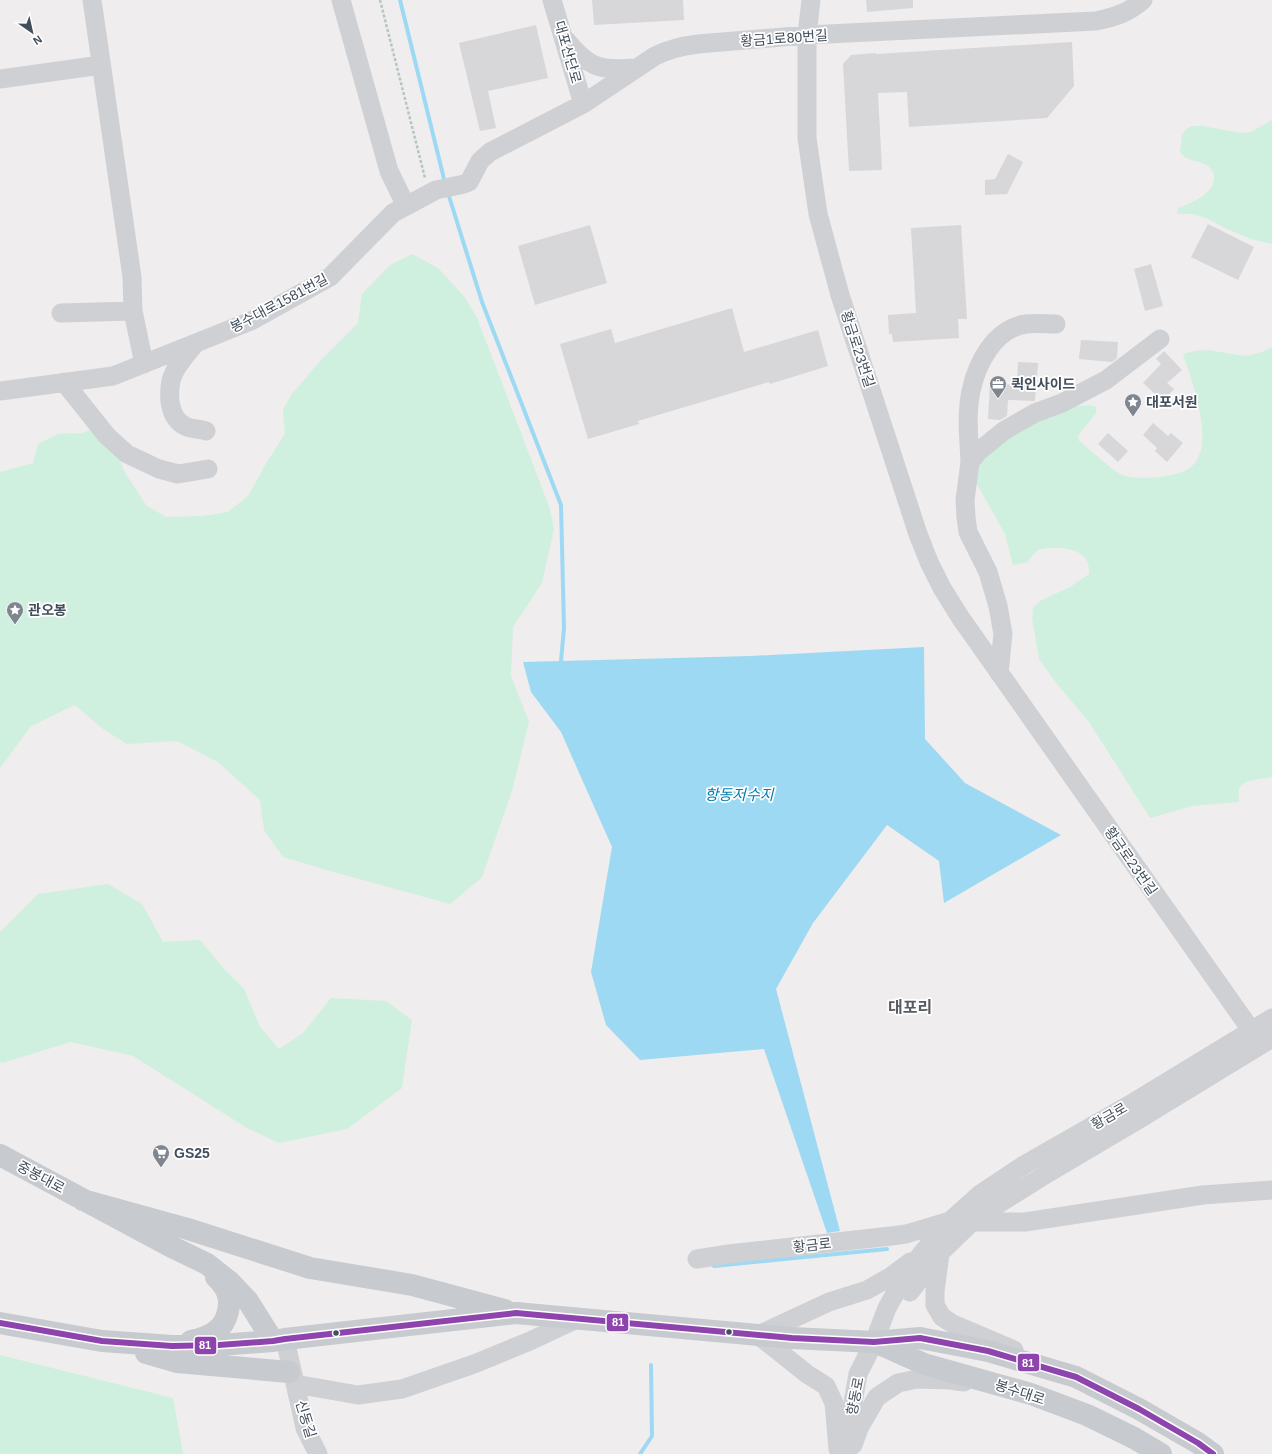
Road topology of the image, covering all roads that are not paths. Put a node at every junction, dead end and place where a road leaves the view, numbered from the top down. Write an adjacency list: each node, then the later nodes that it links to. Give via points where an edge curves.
1 (92, 0): 8 (street)
2 (341, 0): 13 (street, via 389,171)
3 (552, 0): 7 (street, 대포산단로)
4 (811, 0): 6 (street, 황금로23번길)
5 (1143, 0): 6 (street, 황금1로80번길, via 1123,14 1096,21)
6 (808, 35): 9 (street, 황금1로80번길, via 680,46 654,56); 25 (street, 황금로23번길, via 806,103 809,151 818,214 840,295 929,562 960,617)
7 (563, 37): 9 (street, via 584,59 598,67 616,70); 11 (street, 대포산단로)
8 (101, 65): 10 (street); 14 (street, via 132,277)
9 (637, 68): 11 (street, 황금1로80번길)
10 (0, 79)
11 (583, 104): 12 (street, 황금1로80번길, via 490,152 480,161 469,182)
12 (464, 184): 13 (street, 봉수대로1581번길, via 433,192)
13 (406, 206): 18 (street, 봉수대로1581번길, via 392,213 330,277 251,321)
14 (133, 311): 15 (street); 19 (street)
15 (62, 313)
16 (1056, 324): 23 (street, via 1026,324 1013,328 993,342 986,352 971,392)
17 (1160, 339): 23 (street, via 1106,380 1005,430 979,451)
18 (195, 344): 19 (street, 봉수대로1581번길); 22 (street, via 171,380 170,403 174,416 184,426)
19 (144, 364): 20 (street, 봉수대로1581번길, via 113,376)
20 (64, 382): 21 (street, 봉수대로1581번길); 24 (street, via 107,436 127,454 178,474)
21 (0, 390)
22 (206, 431)
23 (970, 462): 25 (street, via 965,500 968,532 988,572 998,606 1003,634)
24 (208, 469)
25 (999, 673): 27 (street, 황금로23번길)
26 (1272, 1018): 27 (street, 황금로)
27 (1251, 1030): 28 (street); 32 (street, 황금로, via 1129,1105 1024,1165 979,1195)
28 (1272, 1038): 34 (street, 황금로, via 1048,1173)
29 (0, 1155): 31 (main road, 중봉대로)
30 (1272, 1190): 34 (street, via 1203,1195 1026,1222)
31 (83, 1200): 33 (main road); 37 (main road)
32 (950, 1220): 35 (street, 황금로); 36 (street, 황금로, via 898,1235)
33 (160, 1221): 38 (main road, via 310,1268 412,1285); 42 (main road, via 201,1247 236,1275 263,1305)
34 (972, 1222): 35 (street, 황금로)
35 (931, 1253): 41 (street, via 867,1290 829,1302); 44 (street, 황금로, via 904,1278 887,1308); 46 (street, via 935,1305 942,1317)
36 (696, 1260)
37 (207, 1264): 42 (main road, via 230,1282); 45 (main road, via 227,1292 230,1303 227,1315 218,1330 204,1338)
38 (516, 1313): 39 (main road, 봉수대로); 42 (main road, 봉수대로)
39 (577, 1319): 41 (main road, 봉수대로); 47 (street, via 474,1364 402,1389 358,1395)
40 (1, 1323): 43 (main road, 봉수대로)
41 (758, 1335): 44 (main road, 봉수대로); 50 (street, via 826,1386 834,1403)
42 (279, 1340): 45 (main road, 봉수대로); 47 (street, 신동길)
43 (102, 1341): 45 (main road, 봉수대로); 47 (main road, via 177,1362)
44 (874, 1342): 46 (main road, 봉수대로, via 920,1338 988,1351); 48 (main road, 봉수대로, via 924,1364); 51 (street, 향동로, via 858,1374)
45 (172, 1346)
46 (1076, 1377): 54 (main road, 봉수대로, via 1198,1443)
47 (292, 1378): 49 (street, 신동길, via 305,1428)
48 (1031, 1394): 52 (street, via 950,1380 917,1379 898,1384 877,1397 859,1428); 53 (main road, 봉수대로, via 1093,1418)
49 (318, 1454)
50 (838, 1454)
51 (844, 1454)
52 (850, 1454)
53 (1162, 1454)
54 (1213, 1454)

